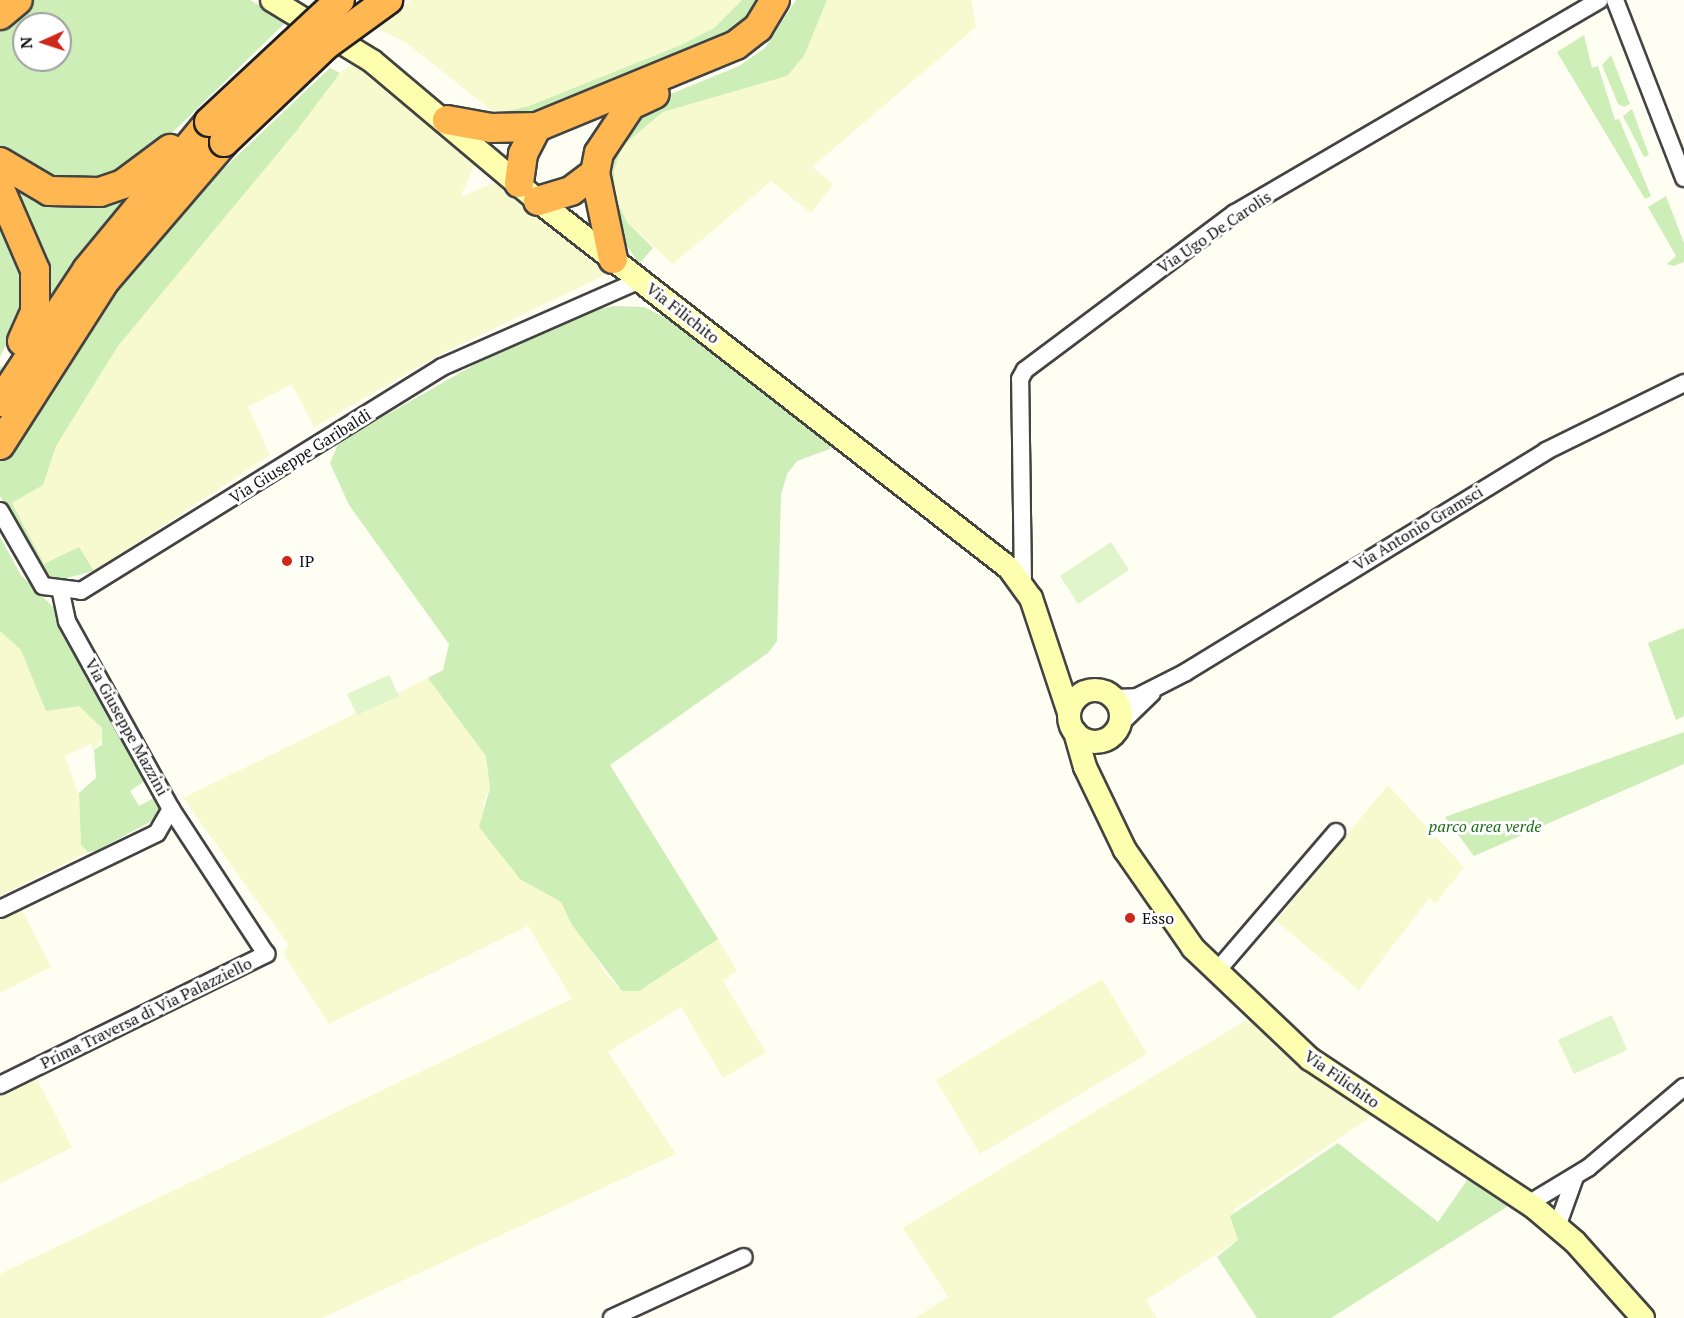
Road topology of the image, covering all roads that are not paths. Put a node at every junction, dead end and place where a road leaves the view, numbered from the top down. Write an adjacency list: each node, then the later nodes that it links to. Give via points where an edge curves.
1 (18, 0): 9 (highway)
2 (273, 0): 10 (street, Via Filichito, via 372,61)
3 (340, 0): 12 (highway, bridge)
4 (388, 0): 12 (highway, bridge)
5 (776, 0): 11 (highway, via 758,28 736,45)
6 (788, 0): 14 (highway, via 763,40 738,59 631,105 612,128)
7 (1599, 0): 25 (street, Via Ugo De Carolis, via 1235,213 1025,370 1020,379)
8 (1615, 0): 15 (street)
9 (0, 15)
10 (447, 120): 11 (highway, via 491,128); 17 (street, Via Filichito)
11 (537, 127): 17 (highway, via 523,154)
12 (216, 132): 13 (highway, via 123,184 100,192 49,191); 20 (highway, via 140,235)
13 (0, 162)
14 (595, 173): 17 (highway, via 571,191); 18 (highway)
15 (1684, 178)
16 (0, 189): 20 (highway, via 31,253 37,289 35,312)
17 (529, 192): 18 (street, Via Filichito)
18 (613, 259): 19 (street, Via Filichito)
19 (640, 280): 25 (street, Via Filichito); 26 (street, Via Giuseppe Garibaldi, via 442,367 91,586)
20 (13, 380): 22 (highway); 23 (highway)
21 (1684, 383): 28 (street, Via Antonio Gramsci, via 1546,451)
22 (0, 402)
23 (0, 445)
24 (0, 511): 26 (street, via 33,574 43,586)
25 (1023, 584): 27 (street, Via Filichito)
26 (61, 592): 34 (street, Via Giuseppe Mazzini, via 67,621)
27 (1056, 659): 29 (street, Via Filichito); 30 (street, Via Filichito)
28 (1160, 686): 29 (street, Via Antonio Gramsci, via 1137,696); 31 (street, Via Antonio Gramsci)
29 (1103, 694): 30 (street, via 1077,697); 31 (street, via 1120,710)
30 (1072, 723): 32 (street, via 1090,742); 33 (street, Via Filichito)
31 (1118, 726): 32 (street)
32 (1101, 741): 33 (street)
33 (1096, 789): 37 (street, Via Filichito, via 1155,898)
34 (171, 809): 36 (street, Via Giuseppe Mazzini, via 157,832); 38 (street, Prima Traversa di Via Palazziello, via 266,954)
35 (1336, 832): 37 (street)
36 (0, 909)
37 (1217, 971): 41 (street, Via Filichito, via 1310,1059)
38 (0, 1086)
39 (1684, 1087): 40 (street)
40 (1575, 1177): 41 (street); 42 (street)
41 (1528, 1204): 42 (street, Via Filichito)
42 (1557, 1227): 45 (street, Via Filichito)
43 (744, 1257): 44 (street)
44 (612, 1318)
45 (1641, 1318)

